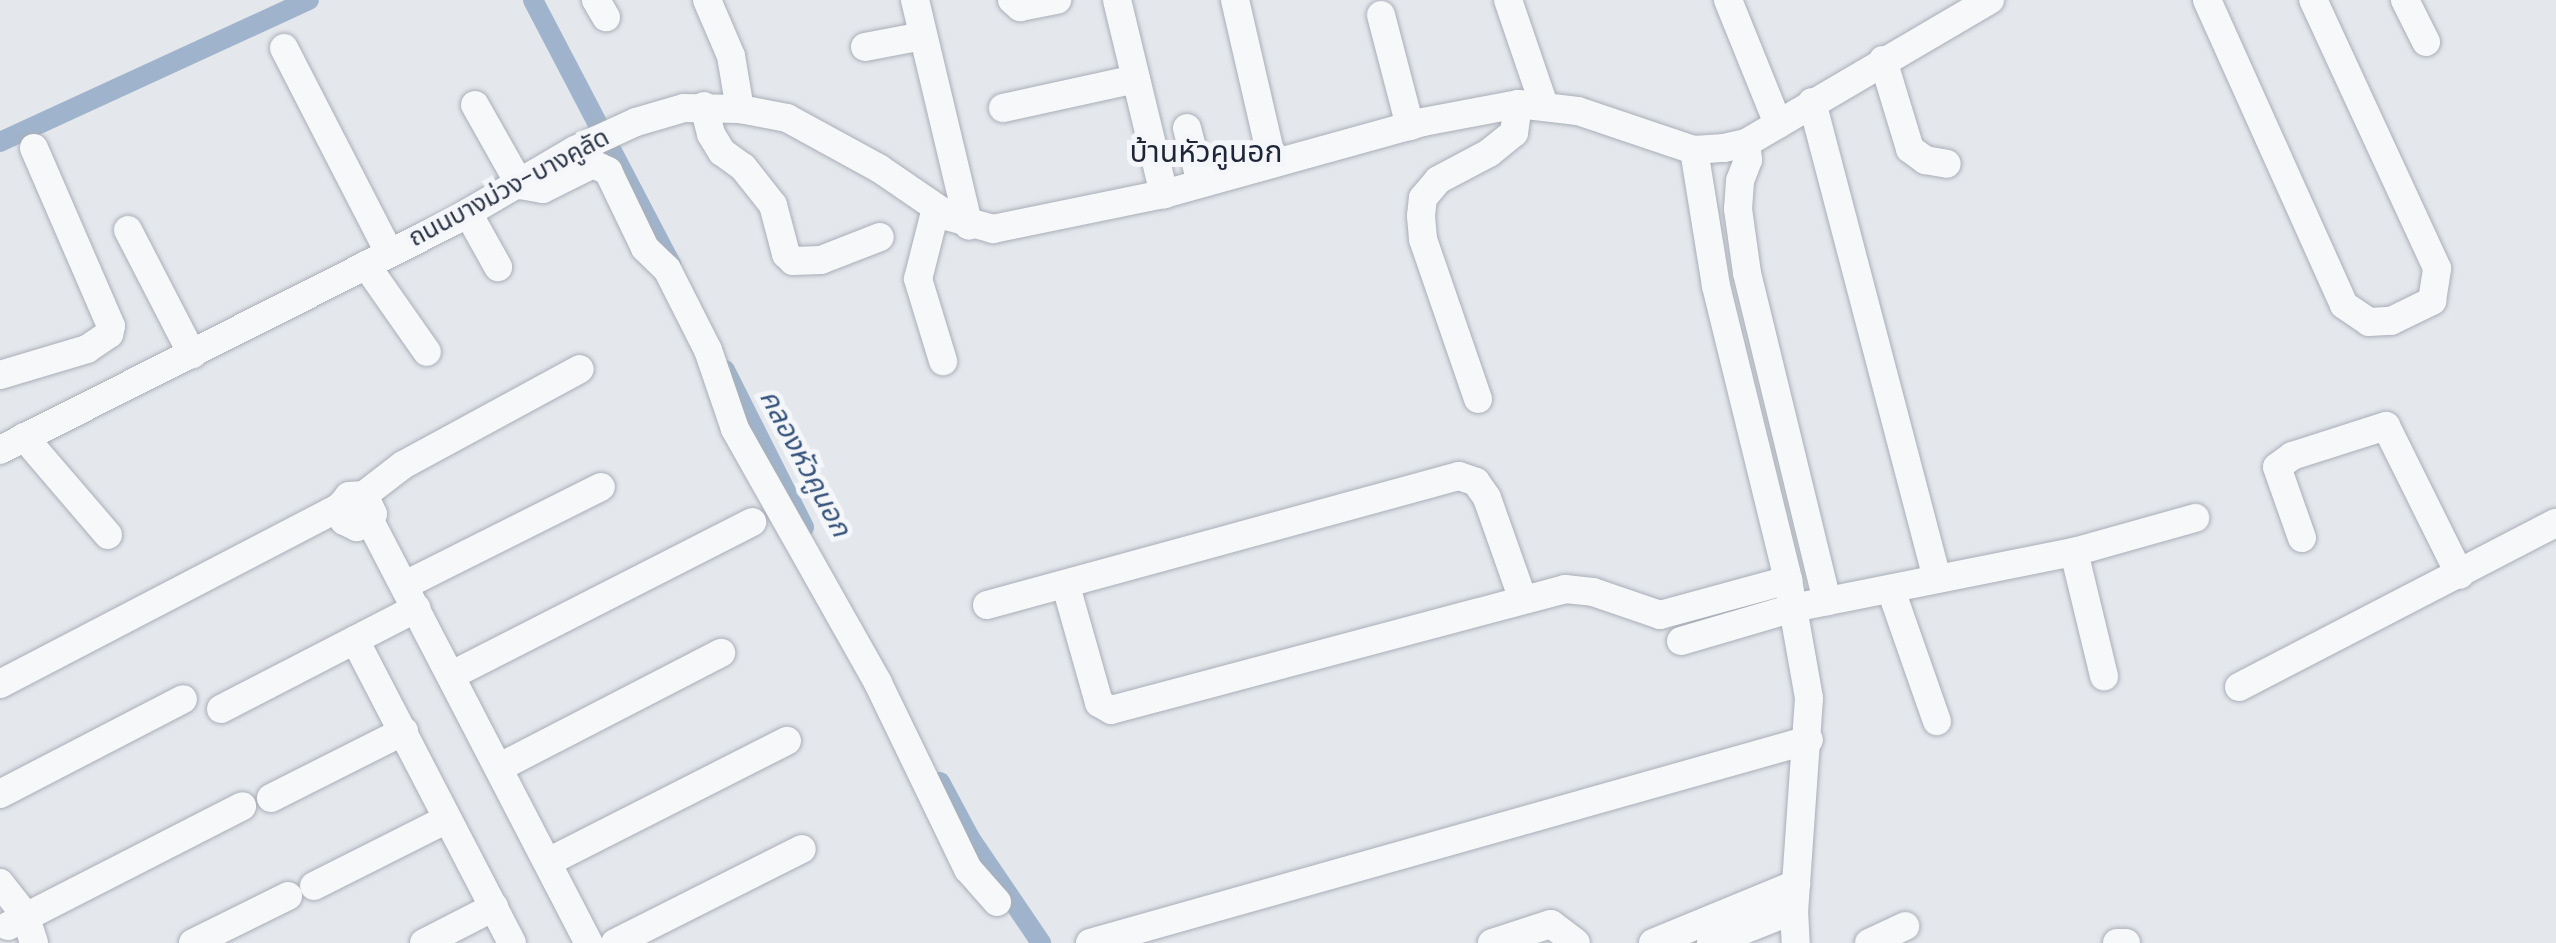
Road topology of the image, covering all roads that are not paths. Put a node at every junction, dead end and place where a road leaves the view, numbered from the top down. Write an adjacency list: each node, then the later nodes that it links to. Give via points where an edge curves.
1 (707, 0): 25 (street, via 731,56)
2 (915, 0): 14 (street)
3 (1012, 0): 4 (street, via 1020,7)
4 (1057, 0)
5 (1118, 0): 19 (street)
6 (1235, 0): 32 (street)
7 (1508, 0): 21 (street)
8 (1728, 0): 26 (street)
9 (2206, 0): 10 (street, via 2344,305 2369,322 2390,320 2432,301 2438,268)
10 (2313, 0)
11 (2405, 0): 15 (street)
12 (1980, 2): 18 (street, ถนนบางม่วง-บางคูลัด)
13 (1381, 15): 27 (street)
14 (923, 36): 16 (street); 39 (street)
15 (2426, 42)
16 (865, 47)
17 (284, 48): 42 (street)
18 (1883, 60): 20 (street, ถนนบางม่วง-บางคูลัด); 33 (street, via 1910,149)
19 (1136, 79): 24 (street); 36 (street)
20 (1812, 102): 26 (street, ถนนบางม่วง-บางคูลัด); 60 (street)
21 (1531, 104): 27 (street, ถนนบางม่วง-บางคูลัด); 31 (street, ถนนบางม่วง-บางคูลัด, via 1578,110); 49 (street, via 1514,133 1438,180 1423,198 1423,239)
22 (475, 105): 35 (street)
23 (704, 106): 25 (street, ถนนบางม่วง-บางคูลัด); 35 (street, ถนนบางม่วง-บางคูลัด, via 636,122); 41 (street, via 722,152 772,204 793,261 821,260)
24 (1003, 108)
25 (740, 109): 37 (street, ถนนบางม่วง-บางคูลัด, via 787,118 822,134)
26 (1778, 124): 29 (street, ถนนบางม่วง-บางคูลัด)
27 (1410, 126): 32 (street, ถนนบางม่วง-บางคูลัด)
28 (1187, 128): 34 (street)
29 (1746, 143): 31 (street, ถนนบางม่วง-บางคูลัด); 66 (street, via 1738,209 1747,273)
30 (34, 148): 48 (street, via 110,334 87,349)
31 (1694, 150): 63 (street, via 1716,286)
32 (1273, 164): 34 (street, ถนนบางม่วง-บางคูลัด)
33 (1948, 164)
34 (1201, 183): 36 (street, ถนนบางม่วง-บางคูลัด)
35 (520, 185): 38 (street, ถนนบางม่วง-บางคูลัด); 90 (street, via 543,188 592,164 608,171 645,248 667,269 708,350 735,429 878,683 968,869)
36 (1164, 194): 39 (street, ถนนบางม่วง-บางคูลัด, via 1032,225)
37 (936, 208): 39 (street, ถนนบางม่วง-บางคูลัด); 46 (street, via 918,279)
38 (468, 213): 42 (street, ถนนบางม่วง-บางคูลัด); 43 (street)
39 (969, 226)
40 (128, 230): 45 (street)
41 (880, 237)
42 (378, 259): 44 (street); 45 (street, ถนนบางม่วง-บางคูลัด)
43 (498, 266)
44 (428, 352)
45 (192, 354): 50 (street, ถนนบางม่วง-บางคูลัด)
46 (943, 362)
47 (580, 369): 52 (street, via 403,465)
48 (0, 376)
49 (1478, 399)
50 (8, 441): 56 (street)
51 (601, 488): 64 (street)
52 (358, 508): 64 (street); 73 (street)
53 (2196, 518): 58 (street)
54 (752, 522): 71 (street)
55 (2556, 523): 59 (street)
56 (108, 535)
57 (2302, 538): 59 (street, via 2277,467 2292,456 2386,426)
58 (2074, 552): 60 (street); 72 (street)
59 (2460, 575): 74 (street)
60 (1937, 579): 62 (street)
61 (1066, 586): 65 (street, via 1459,476 1482,488); 65 (street, via 1099,703 1111,710); 67 (street)
62 (1891, 590): 66 (street); 77 (street)
63 (1790, 594): 65 (street, via 1660,615 1581,589); 66 (street); 69 (street); 79 (street, via 1809,698)
64 (411, 596): 68 (street); 71 (street)
65 (1522, 597)
66 (1827, 601)
67 (988, 605)
68 (355, 640): 76 (street); 78 (street)
69 (1681, 641)
70 (721, 653): 81 (street)
71 (452, 675): 81 (street)
72 (2104, 676)
73 (0, 684)
74 (2240, 686)
75 (183, 699): 82 (street)
76 (221, 708)
77 (1938, 721)
78 (404, 731): 83 (street); 85 (street)
79 (1809, 740): 89 (street); 100 (street)
80 (787, 742): 87 (street)
81 (500, 767): 87 (street)
82 (0, 794)
83 (271, 798)
84 (242, 806): 93 (street)
85 (447, 818): 91 (street); 95 (street)
86 (802, 848): 99 (street)
87 (548, 862): 98 (street)
88 (0, 883): 93 (street)
89 (1795, 897): 103 (street); 104 (street); 105 (street)
90 (997, 902)
91 (494, 907): 96 (street); 97 (street)
92 (1905, 926): 94 (street)
93 (20, 928)
94 (1875, 942)
95 (193, 943)
96 (424, 943)
97 (512, 943)
98 (589, 943)
99 (615, 943)
100 (1090, 943)
101 (1492, 943): 102 (street, via 1551,924)
102 (1576, 943)
103 (1653, 943)
104 (1711, 943)
105 (1796, 943)
106 (2117, 943): 107 (street)
107 (2126, 943)

